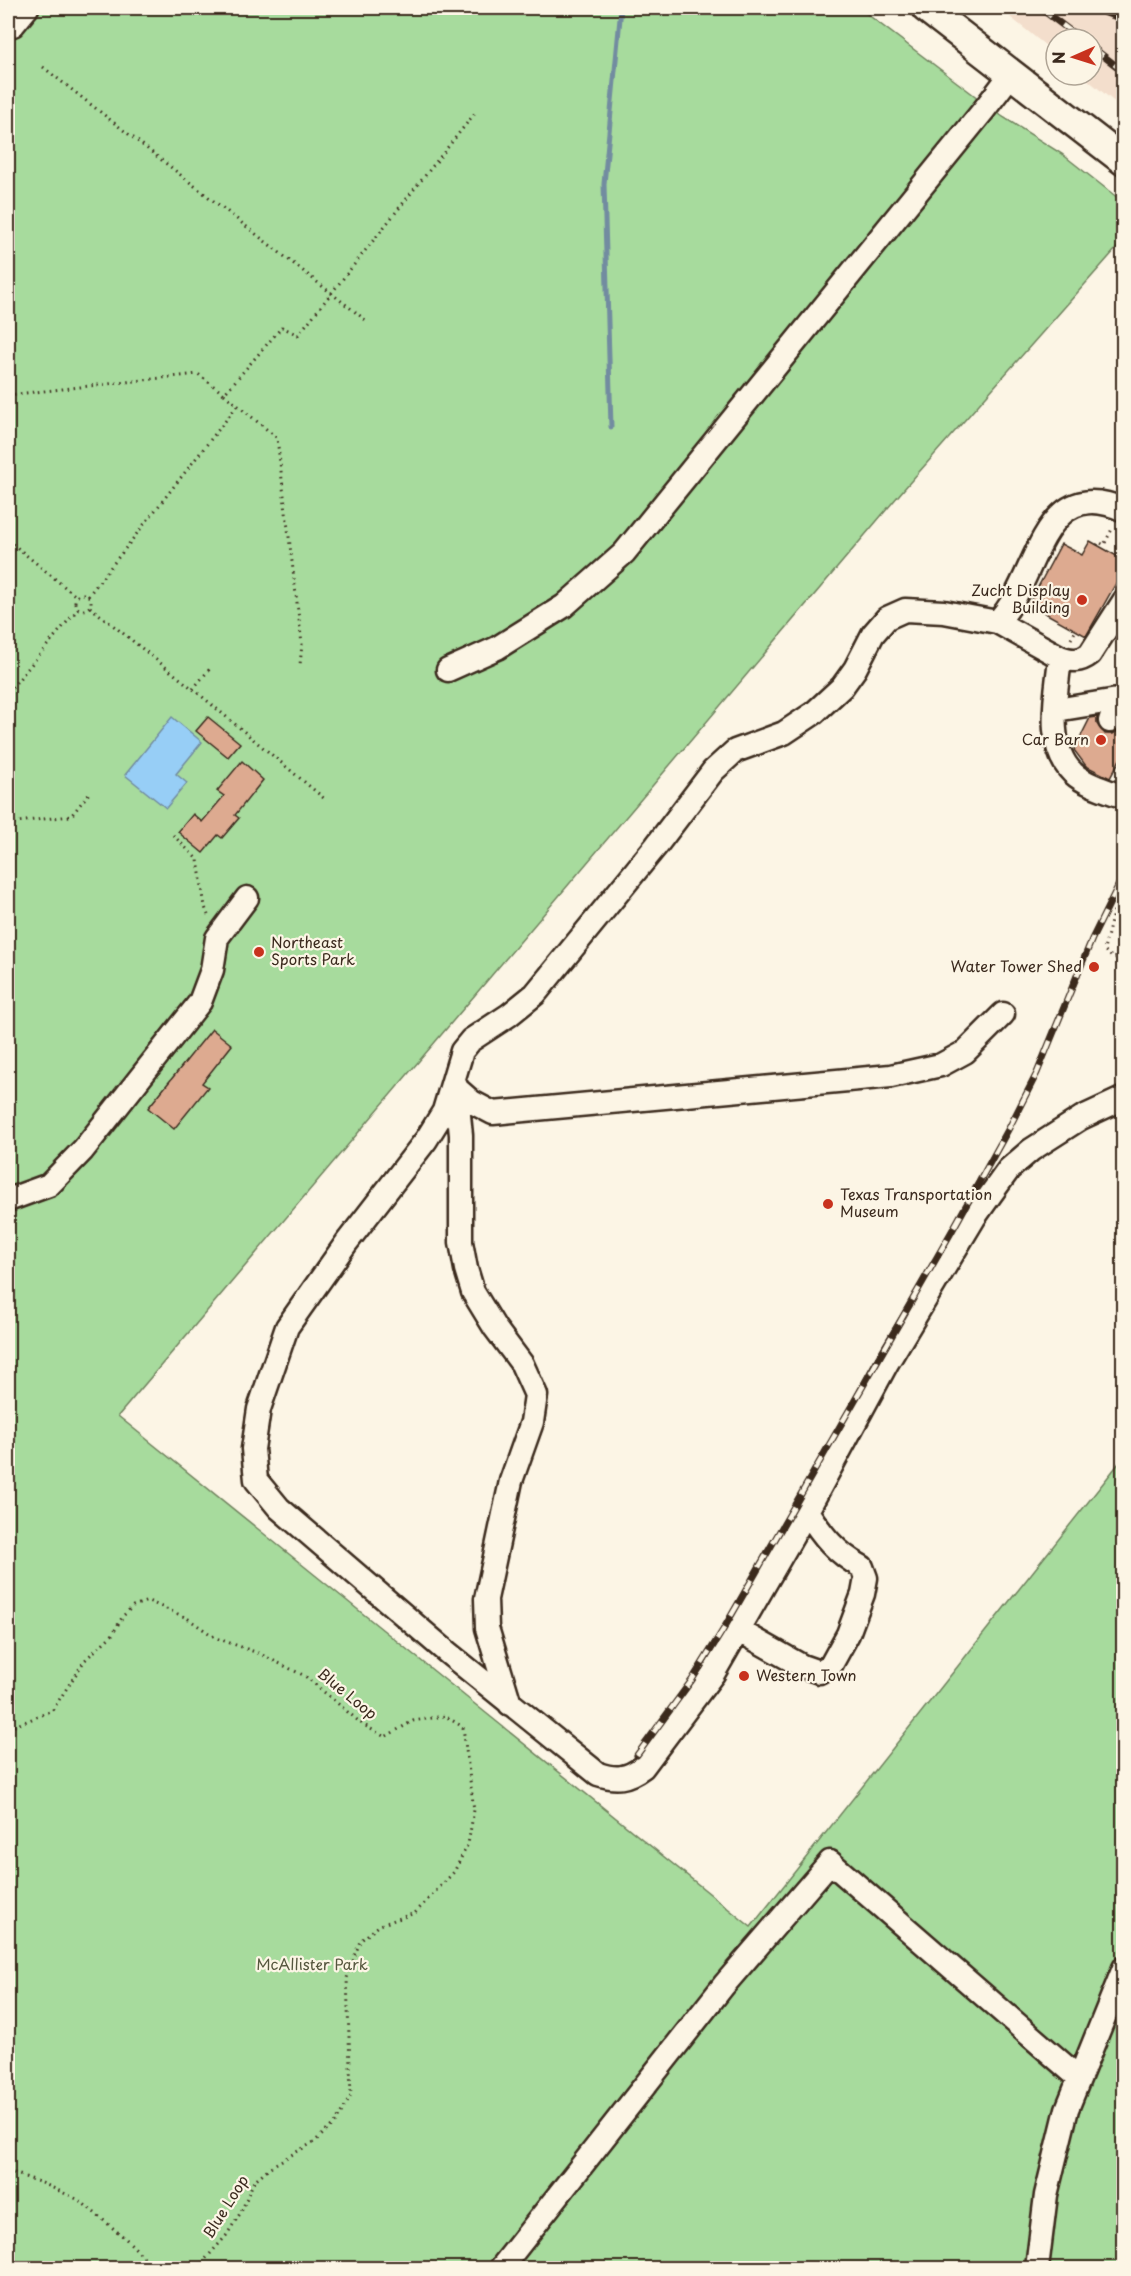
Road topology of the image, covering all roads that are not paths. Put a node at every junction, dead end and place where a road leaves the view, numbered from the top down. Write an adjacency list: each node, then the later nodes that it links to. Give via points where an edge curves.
1 (926, 8): 2 (main road)
2 (1012, 73): 3 (main road); 8 (lane, via 624,554 564,606 497,648)
3 (1124, 161)
4 (1123, 510): 6 (lane, via 1104,502 1090,502 1064,511 1049,527 1013,603)
5 (1124, 601): 7 (lane, via 1090,654 1071,661)
6 (997, 622): 7 (lane); 14 (lane, via 920,609 887,618 873,634 849,678 814,713 784,733 735,751 713,771 535,994 471,1040 462,1051)
7 (1060, 657): 9 (lane)
8 (448, 670)
9 (1056, 710): 10 (lane, via 1117,700); 11 (lane, via 1062,759 1075,774 1084,772)
10 (1110, 721)
11 (1124, 797)
12 (247, 898): 16 (lane, via 217,938 212,970 200,1002 83,1150 49,1185)
13 (1004, 1014): 14 (lane, via 965,1052 941,1065 891,1077 493,1113 472,1102)
14 (456, 1082): 19 (lane, via 461,1135 461,1242 466,1269 473,1292 522,1364 536,1395 532,1422 511,1481 486,1599 487,1628); 19 (lane, via 426,1140 346,1242 287,1328 259,1409 253,1449 256,1480 279,1508)
15 (1124, 1098): 17 (lane, via 1054,1134 1010,1169 974,1218 893,1354)
16 (8, 1200)
17 (807, 1511): 18 (lane); 18 (lane, via 827,1542 862,1567 866,1578 848,1634 831,1665 819,1672 802,1666)
18 (738, 1630): 19 (lane, via 713,1674 643,1767 632,1776 615,1779 597,1774)
19 (510, 1704)
20 (1124, 1968): 21 (lane)
21 (1079, 2078): 22 (lane, via 830,1862 724,1985); 23 (lane, via 1067,2109 1046,2195)
22 (501, 2268)
23 (1037, 2268)

